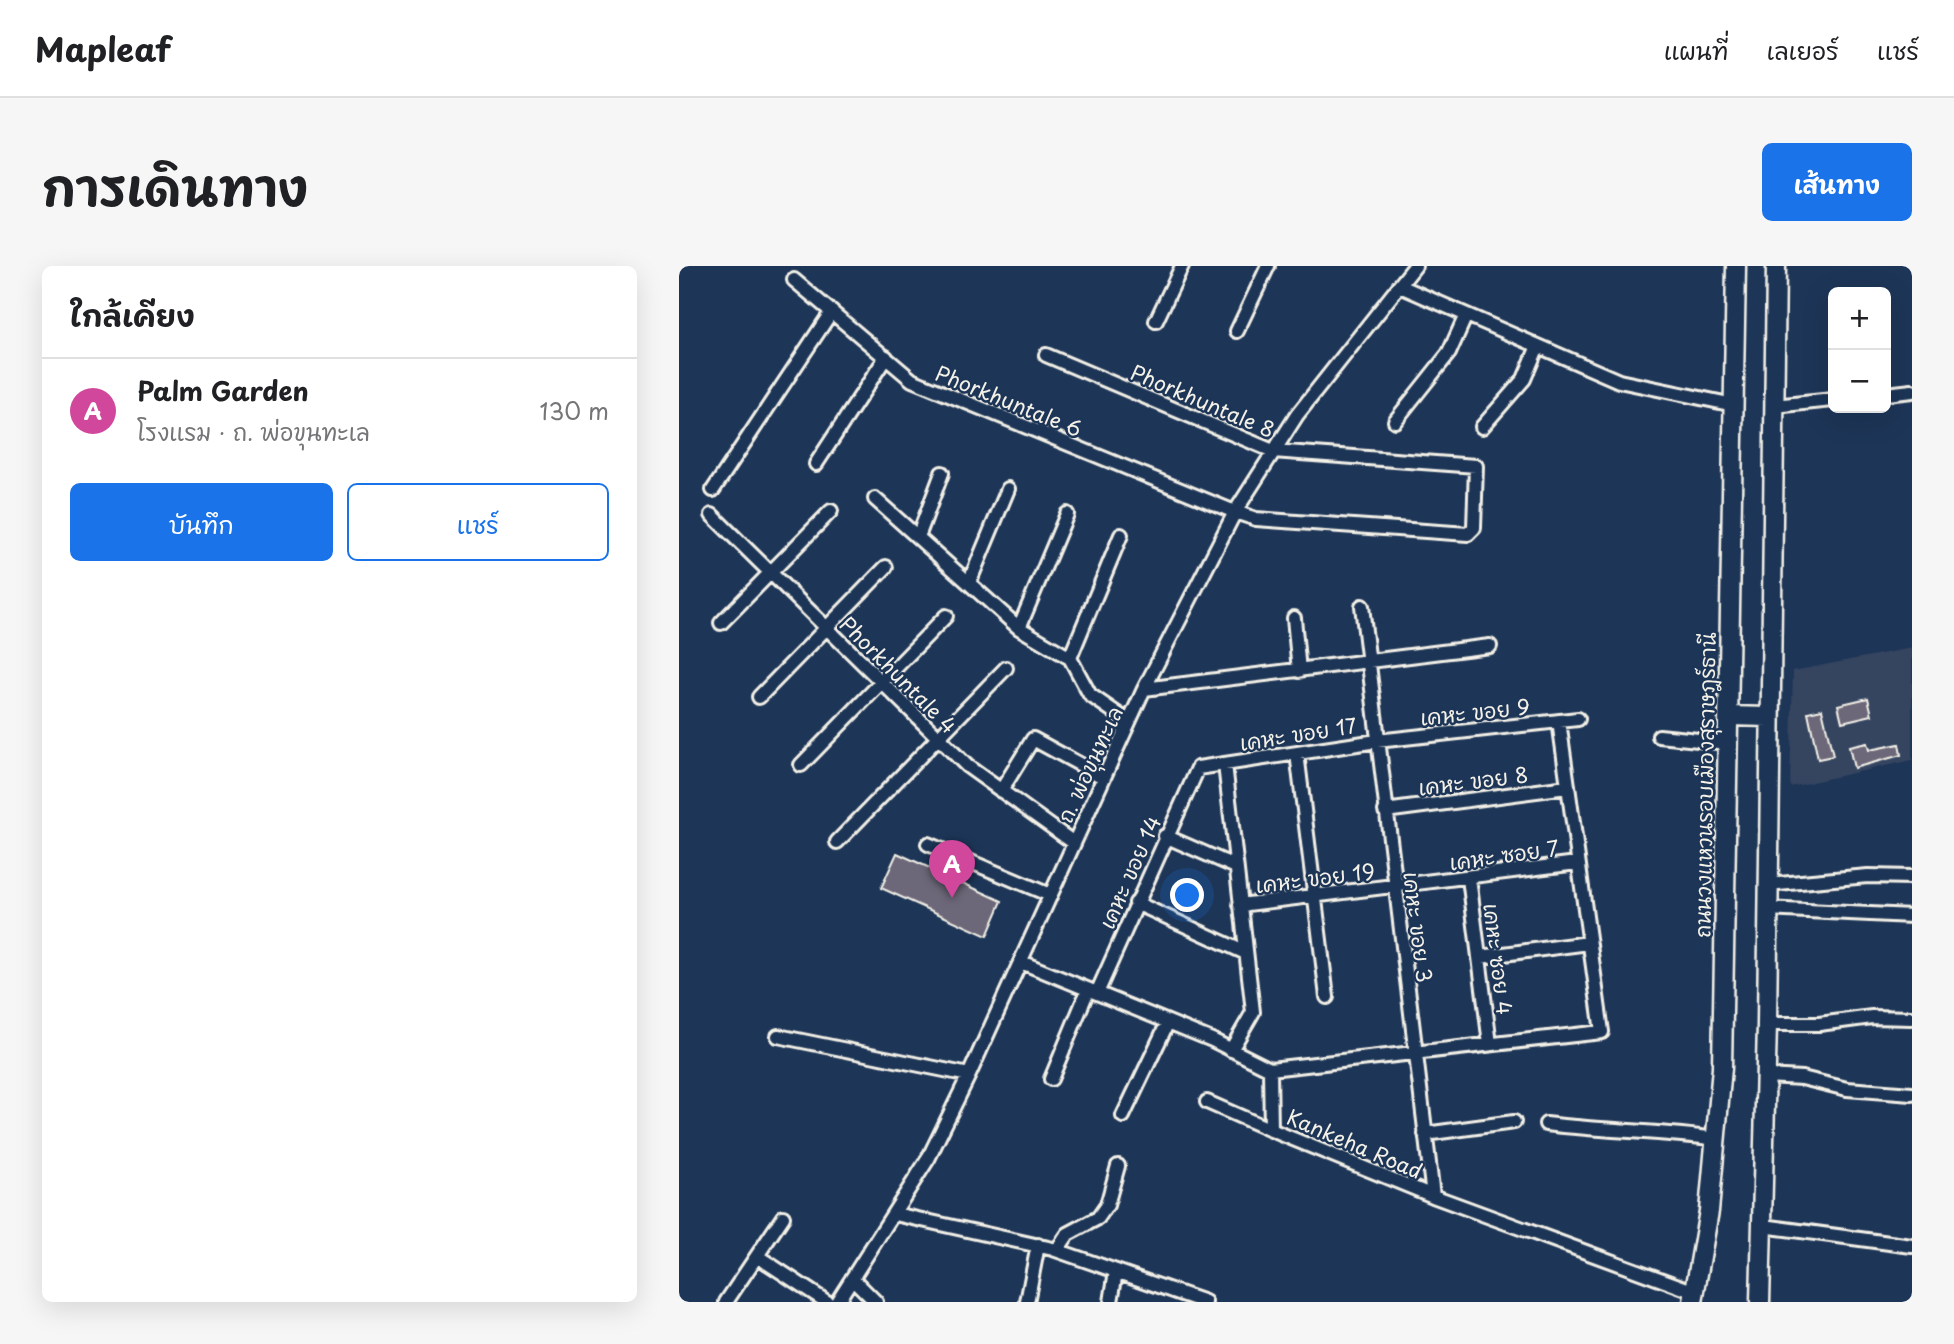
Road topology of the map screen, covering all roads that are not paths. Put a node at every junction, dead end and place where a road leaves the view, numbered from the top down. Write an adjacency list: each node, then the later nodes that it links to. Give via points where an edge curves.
1 (1182, 266): 10 (street)
2 (1268, 266): 11 (street)
3 (1415, 266): 7 (street, ถ. พ่อขุนทะเล)
4 (1736, 266): 18 (highway, ถนนวงแหวนรอบเมืองสุราษฎร์ธานี)
5 (1776, 266): 19 (highway)
6 (794, 279): 8 (street, Phorkhuntale 6)
7 (1400, 286): 9 (street); 22 (street, ถ. พ่อขุนทะเล)
8 (832, 311): 14 (street, Phorkhuntale 6); 27 (street)
9 (1466, 315): 12 (street); 20 (street, via 1449,353)
10 (1156, 321)
11 (1237, 331)
12 (1538, 346): 18 (street, via 1619,381); 21 (street, via 1524,380)
13 (1046, 355): 22 (street, Phorkhuntale 8)
14 (886, 357): 23 (street); 30 (street, Phorkhuntale 6, via 912,380)
15 (1912, 391): 16 (street)
16 (1891, 393)
17 (1828, 401): 19 (street)
18 (1734, 405): 52 (highway, ถนนวงแหวนรอบเมืองสุราษฎร์ธานี)
19 (1774, 406): 53 (highway)
20 (1395, 421)
21 (1482, 428)
22 (1273, 451): 24 (street, Phorkhuntale 8); 30 (street, ถ. พ่อขุนทะเล)
23 (816, 464)
24 (1476, 466): 30 (street, Phorkhuntale 6, via 1474,528 1468,534 1256,519)
25 (942, 473): 34 (street)
26 (1008, 489): 37 (street)
27 (713, 490)
28 (875, 499): 34 (street)
29 (831, 512): 36 (street)
30 (1235, 512): 50 (street, ถ. พ่อขุนทะเล)
31 (1067, 514): 43 (street)
32 (712, 515): 36 (street, Phorkhuntale 4)
33 (1121, 535): 45 (street)
34 (918, 537): 37 (street)
35 (887, 567): 42 (street)
36 (770, 572): 41 (street); 42 (street, Phorkhuntale 4)
37 (969, 583): 43 (street)
38 (1362, 606): 46 (street, เคหะ ขอย 3)
39 (946, 616): 49 (street)
40 (1294, 618): 48 (street)
41 (721, 623)
42 (825, 628): 49 (street, Phorkhuntale 4); 51 (street)
43 (1019, 628): 45 (street)
44 (1490, 646): 46 (street)
45 (1070, 658): 56 (street, via 1090,695)
46 (1367, 663): 48 (street); 59 (street, เคหะ ขอย 3)
47 (1006, 668): 58 (street)
48 (1299, 671): 50 (street)
49 (881, 684): 58 (street, Phorkhuntale 4); 63 (street)
50 (1144, 689): 56 (street, ถ. พ่อขุนทะเล)
51 (759, 697)
52 (1728, 716): 53 (highway); 60 (highway, ถนนวงแหวนรอบเมืองสุราษฎร์ธานี)
53 (1769, 717): 77 (highway)
54 (1578, 719): 55 (street, เคหะ ขอย 9)
55 (1559, 721): 59 (street, เคหะ ขอย 9); 66 (street)
56 (1129, 722): 65 (street, ถ. พ่อขุนทะเล)
57 (1659, 736): 60 (street)
58 (937, 740): 67 (street, Phorkhuntale 4); 70 (street)
59 (1377, 741): 61 (street, เคหะ ขอย 17); 68 (street, เคหะ ขอย 3)
60 (1728, 743): 109 (highway, ถนนวงแหวนรอบเมืองสุราษฎร์ธานี)
61 (1297, 753): 62 (street, เคหะ ขอย 17); 80 (street)
62 (1225, 764): 64 (street, เคหะ ขอย 17); 74 (street, เคหะ ขอย 17)
63 (801, 765)
64 (1198, 768): 69 (street, เคหะ ขอย 14)
65 (1103, 777): 67 (street, via 1033,739); 71 (street, ถ. พ่อขุนทะเล)
66 (1566, 788): 68 (street, เคหะ ขอย 8); 73 (street)
67 (1001, 791): 71 (street, Phorkhuntale 4)
68 (1385, 811): 78 (street, เคหะ ขอย 3)
69 (1165, 836): 74 (street); 81 (street, เคหะ ขอย 14)
70 (837, 842)
71 (1074, 843): 79 (street, ถ. พ่อขุนทะเล)
72 (928, 844): 79 (street)
73 (1577, 863): 76 (street, เคหะ ซอย 7); 85 (street)
74 (1236, 867): 82 (street, เคหะ ขอย 17)
75 (1912, 877): 77 (street)
76 (1469, 878): 78 (street, เคหะ ซอย 7); 87 (street, เคหะ ซอย 4)
77 (1767, 885): 83 (highway)
78 (1395, 887): 80 (street, เคหะ ขอย 19); 97 (street, เคหะ ขอย 3)
79 (1050, 895): 88 (street, ถ. พ่อขุนทะเล)
80 (1315, 896): 82 (street, เคหะ ขอย 19); 90 (street)
81 (1136, 903): 86 (street); 89 (street, เคหะ ขอย 14)
82 (1240, 905): 86 (street, เคหะ ขอย 17)
83 (1767, 909): 84 (street); 93 (highway)
84 (1912, 916)
85 (1589, 943): 87 (street); 95 (street, via 1602,1032)
86 (1246, 953): 96 (street, เคหะ ขอย 17, via 1253,1012)
87 (1480, 957): 95 (street, เคหะ ซอย 4)
88 (1021, 962): 89 (street); 99 (street, ถ. พ่อขุนทะเล)
89 (1092, 992): 92 (street); 101 (street, เคหะ ขอย 14)
90 (1327, 997)
91 (1912, 1018): 93 (street)
92 (1168, 1022): 96 (street); 104 (street)
93 (1767, 1024): 100 (highway)
94 (778, 1036): 99 (street)
95 (1490, 1044): 97 (street)
96 (1231, 1050): 98 (street)
97 (1415, 1053): 98 (street); 108 (street, เคหะ ขอย 3)
98 (1270, 1069): 107 (street, Kankeha Road)
99 (969, 1074): 112 (street, ถ. พ่อขุนทะเล)
100 (1766, 1076): 102 (street); 114 (highway)
101 (1051, 1079)
102 (1912, 1094)
103 (1207, 1102): 107 (street)
104 (1123, 1116)
105 (1514, 1122): 108 (street)
106 (1546, 1124): 109 (street)
107 (1272, 1130): 111 (street, Kankeha Road)
108 (1425, 1134): 111 (street, เคหะ ขอย 3)
109 (1717, 1139): 121 (highway, ถนนวงแหวนรอบเมืองสุราษฎร์ธานี)
110 (1118, 1166): 117 (street, via 1107,1205 1098,1218 1075,1228)
111 (1433, 1196): 121 (street, Kankeha Road)
112 (895, 1214): 115 (street); 120 (street, ถ. พ่อขุนทะเล)
113 (783, 1217): 118 (street)
114 (1763, 1226): 116 (street); 129 (highway)
115 (1038, 1245): 117 (street); 126 (street)
116 (1912, 1246)
117 (1057, 1250): 119 (street)
118 (757, 1256): 122 (street); 123 (street)
119 (1117, 1271): 127 (street); 128 (street)
120 (852, 1278): 124 (street, ถ. พ่อขุนทะเล); 125 (street)
121 (1694, 1297)
122 (726, 1302)
123 (827, 1302)
124 (837, 1302)
125 (876, 1302)
126 (1027, 1302)
127 (1111, 1302)
128 (1205, 1302)
129 (1760, 1302)

